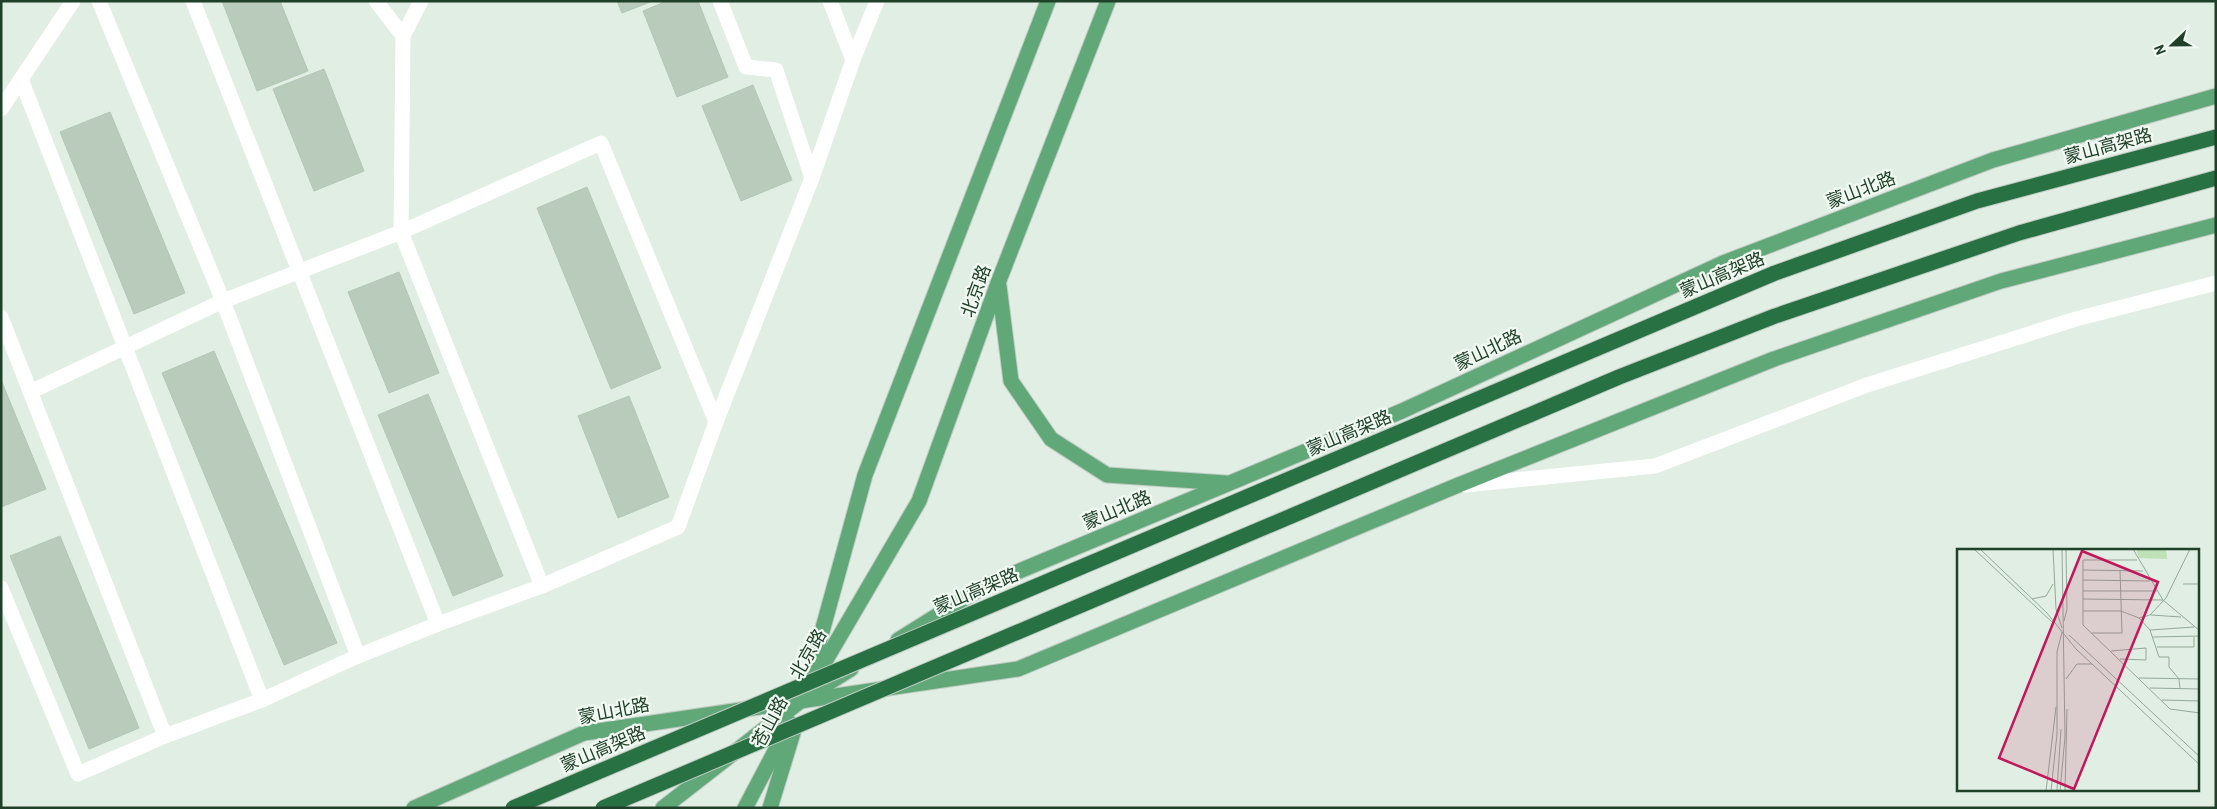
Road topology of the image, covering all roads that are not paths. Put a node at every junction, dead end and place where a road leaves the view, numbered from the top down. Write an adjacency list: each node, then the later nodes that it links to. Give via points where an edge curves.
1 (73, 1): 13 (street)
2 (99, 1): 24 (street)
3 (193, 1): 21 (street)
4 (376, 1): 11 (street)
5 (421, 1): 11 (street)
6 (720, 1): 17 (street, via 746,67 776,70)
7 (830, 1): 12 (street)
8 (877, 1): 12 (street)
9 (1048, 1): 35 (main road, 北京路, via 865,475)
10 (1108, 1): 22 (main road, 北京路)
11 (403, 36): 20 (street)
12 (853, 60): 17 (street)
13 (21, 79): 15 (street); 26 (street)
14 (2216, 96): 29 (main road, 蒙山北路, via 1994,160 1723,263 1402,410)
15 (1, 109)
16 (2216, 137): 39 (highway, 蒙山高架路, bridge, via 1976,201 1775,273)
17 (812, 178): 28 (street)
18 (2216, 178): 40 (highway, bridge, via 2019,233 1775,316 1619,378)
19 (2216, 226): 30 (main road, 蒙山北路, via 2000,281 1774,359)
20 (402, 232): 21 (street); 28 (street, via 601,143); 31 (street)
21 (298, 271): 24 (street); 33 (street)
22 (998, 283): 29 (main road, via 1011,382 1051,439 1107,475); 35 (main road, 北京路, via 919,501)
23 (2216, 283): 30 (street, via 2076,319 1867,385 1656,466)
24 (223, 301): 26 (street); 34 (street)
25 (1, 317): 27 (street)
26 (125, 348): 27 (street); 36 (street)
27 (30, 392): 37 (street)
28 (716, 422): 31 (street, via 678,526)
29 (1230, 483): 35 (main road, 蒙山北路, via 986,585)
30 (1456, 486): 35 (main road, 蒙山北路, via 1018,669)
31 (542, 586): 33 (street)
32 (1, 588): 37 (street, via 78,774)
33 (438, 624): 34 (street)
34 (358, 656): 36 (street)
35 (803, 699): 38 (main road, 蒙山北路, via 584,733); 41 (main road, 蒙山北路); 42 (main road, 苍山路); 43 (main road, 苍山路)
36 (262, 700): 37 (street)
37 (165, 736)
38 (414, 808)
39 (513, 808)
40 (603, 808)
41 (663, 808)
42 (745, 808)
43 (770, 808)

